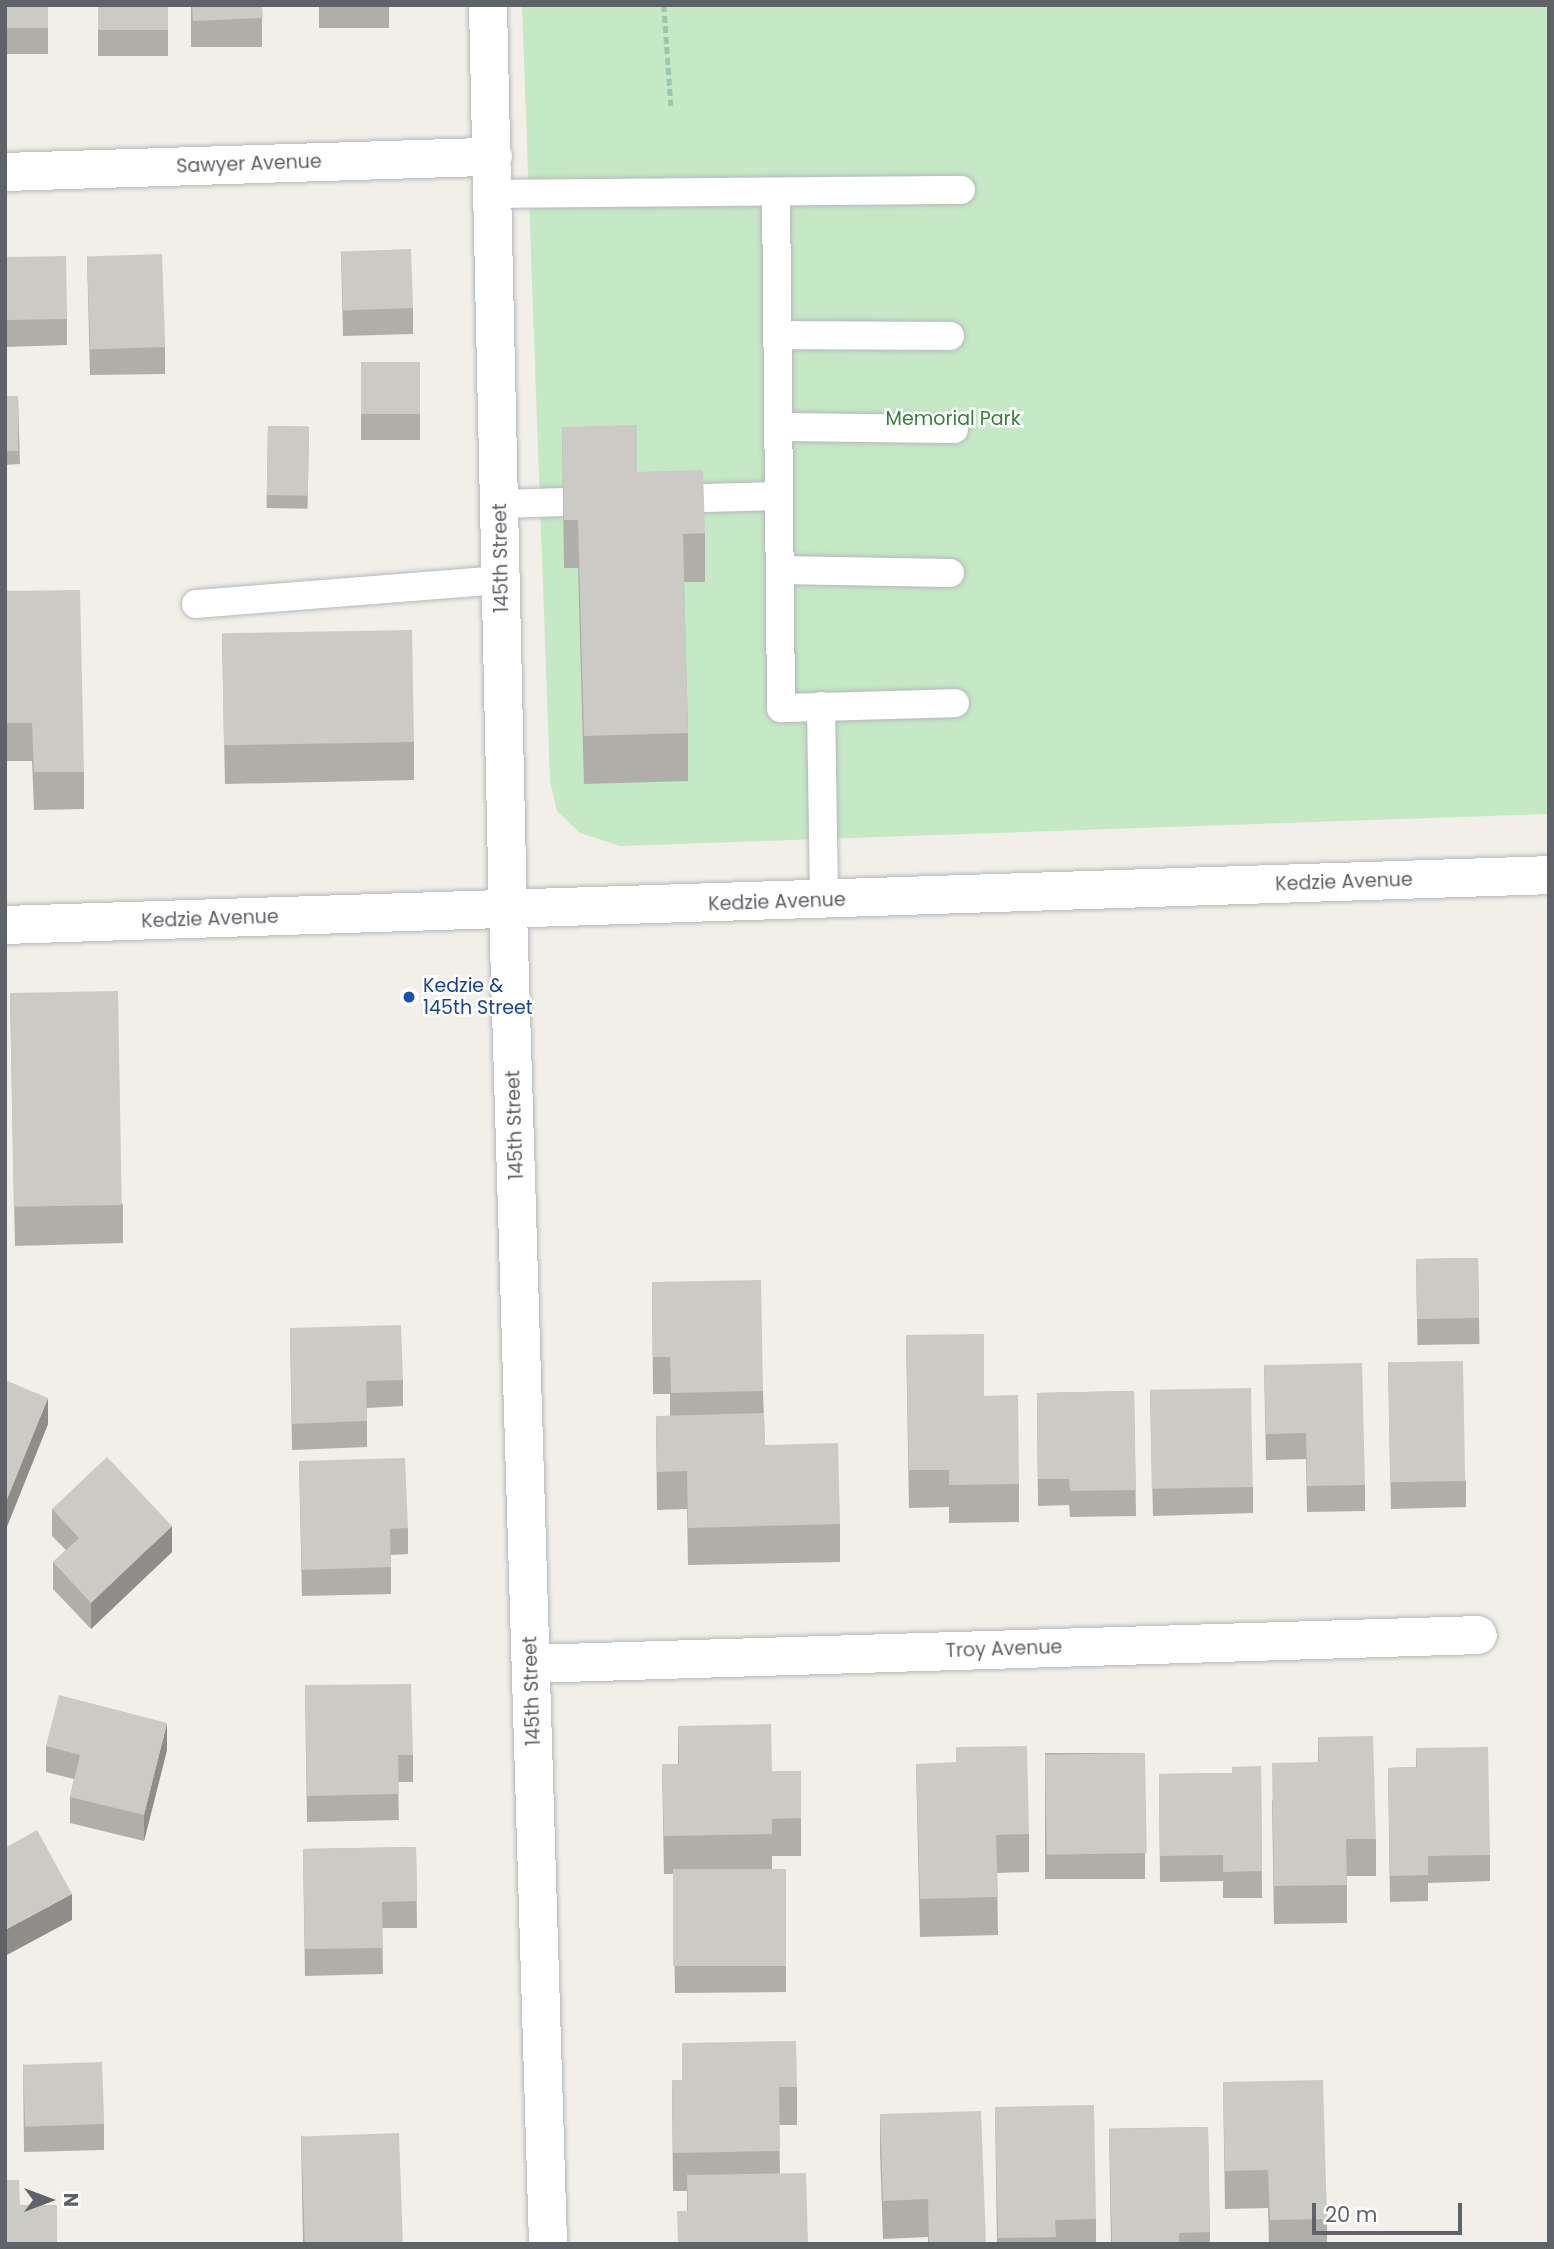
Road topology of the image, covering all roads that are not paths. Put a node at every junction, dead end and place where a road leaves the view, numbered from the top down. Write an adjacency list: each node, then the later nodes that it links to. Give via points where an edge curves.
1 (488, 5): 2 (street, 145th Street)
2 (493, 157): 3 (street, Sawyer Avenue); 6 (street, 145th Street)
3 (5, 172)
4 (961, 190): 5 (lane)
5 (776, 192): 6 (lane); 7 (lane)
6 (494, 194): 12 (street, 145th Street)
7 (777, 335): 8 (lane); 9 (lane)
8 (950, 335)
9 (778, 427): 10 (lane); 11 (lane)
10 (954, 429)
11 (779, 496): 12 (lane); 13 (lane)
12 (500, 504): 15 (street, 145th Street)
13 (780, 570): 14 (lane); 18 (lane, via 781,708)
14 (950, 573)
15 (502, 580): 16 (lane); 21 (street, 145th Street)
16 (196, 604)
17 (955, 703): 18 (lane)
18 (821, 706): 20 (lane)
19 (1549, 875): 20 (street, Kedzie Avenue)
20 (824, 900): 21 (street, Kedzie Avenue)
21 (509, 911): 22 (street, Kedzie Avenue); 24 (street, 145th Street)
22 (5, 925)
23 (1478, 1635): 24 (street, Troy Avenue)
24 (531, 1664): 25 (street, 145th Street)
25 (548, 2244)

